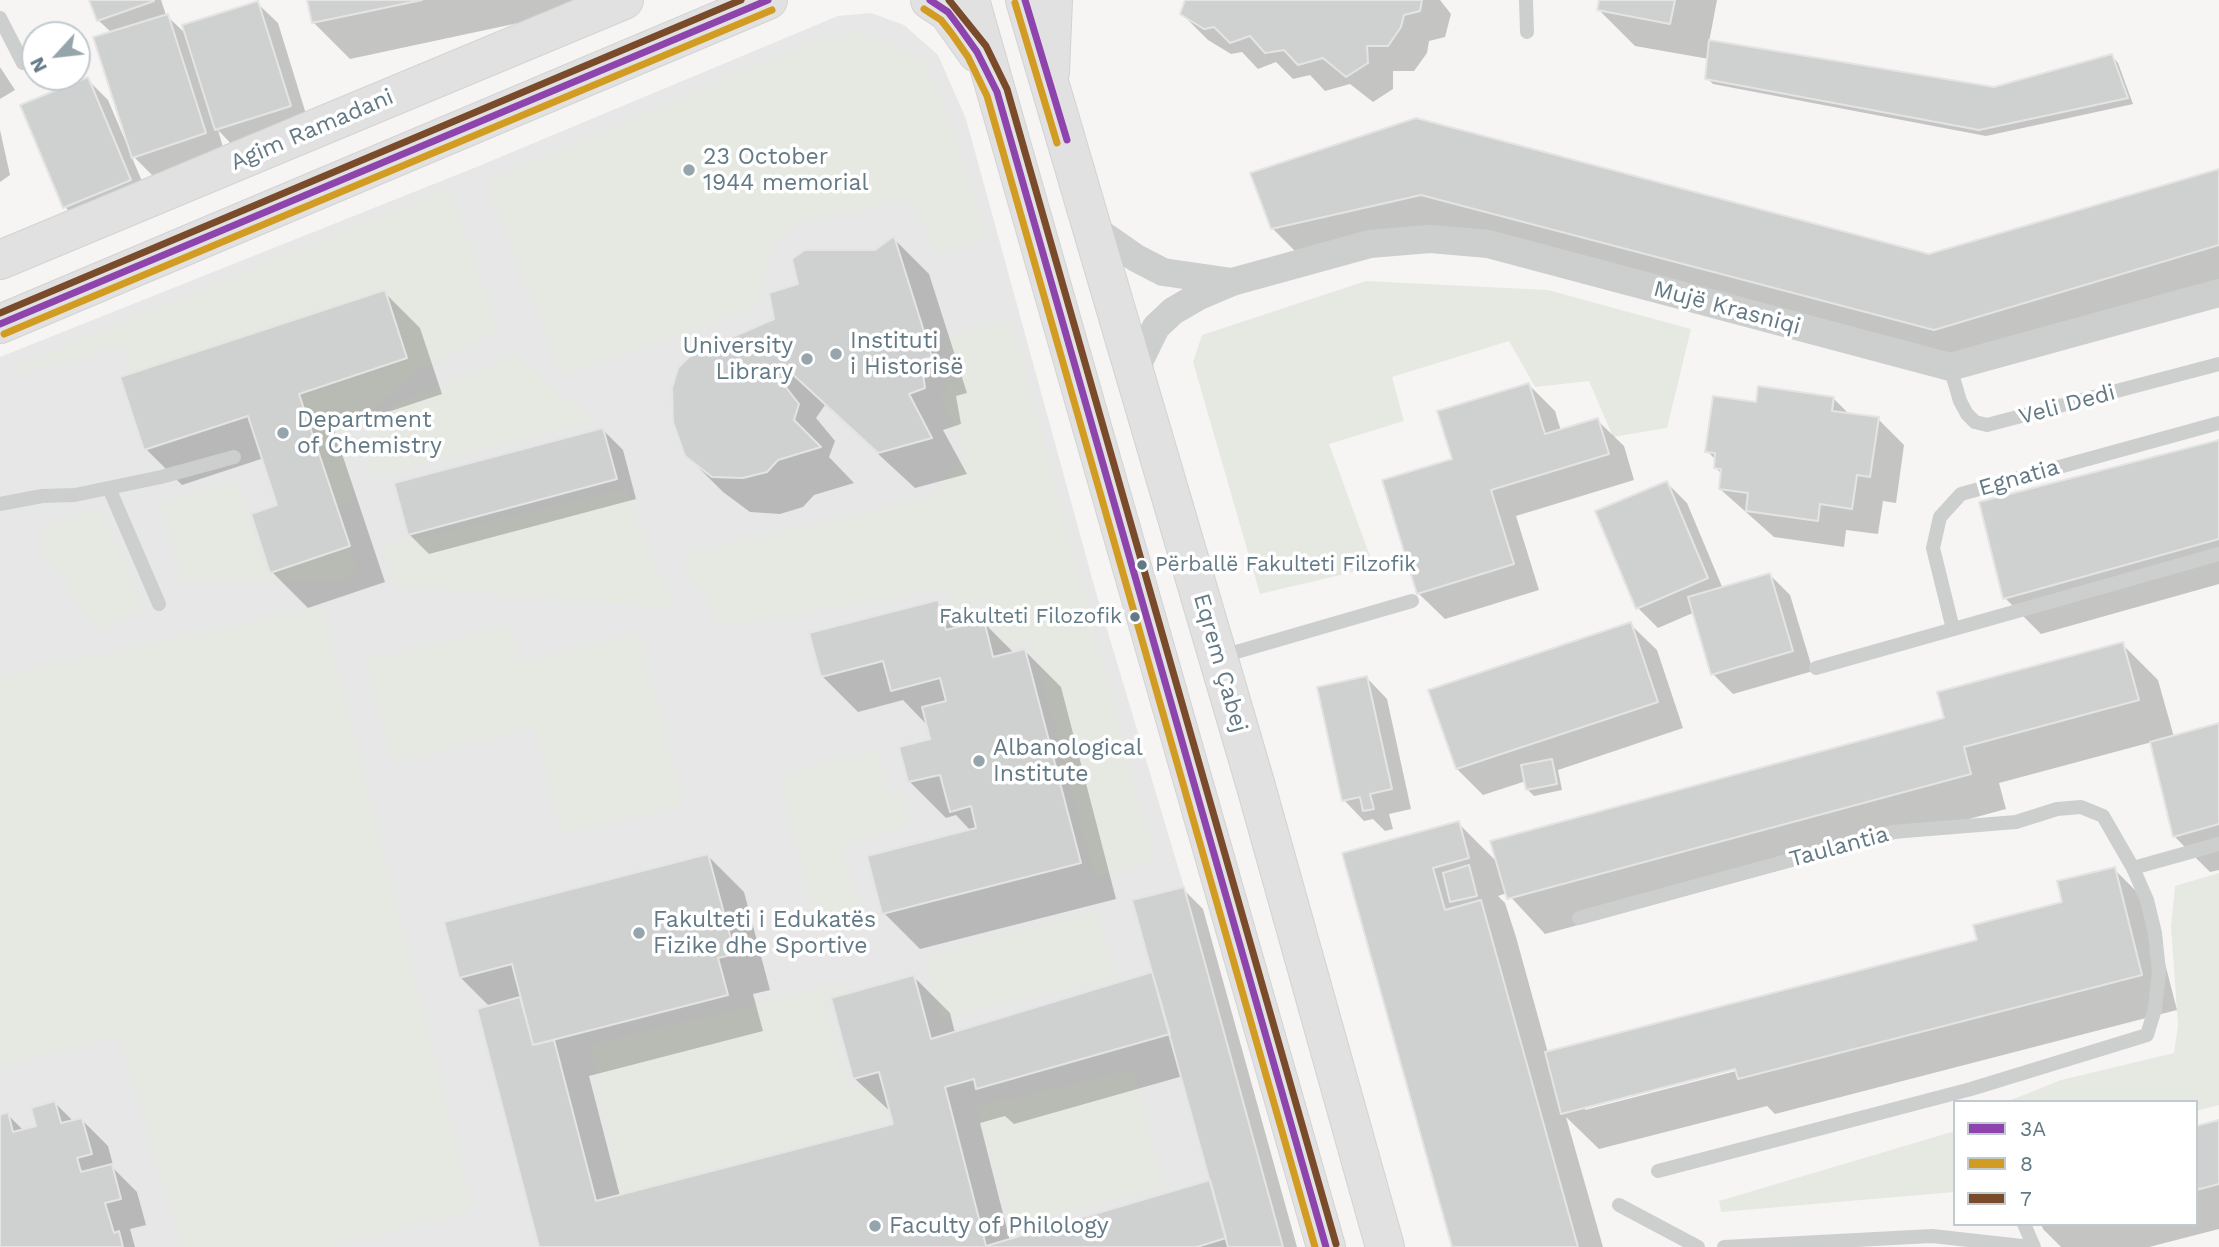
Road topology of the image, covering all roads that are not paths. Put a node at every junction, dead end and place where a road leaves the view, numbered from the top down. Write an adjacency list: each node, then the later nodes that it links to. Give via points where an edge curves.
1 (624, 0): 14 (main road, Agim Ramadani)
2 (768, 0): 17 (main road)
3 (930, 0): 12 (main road, via 948,12 960,28)
4 (970, 0): 12 (main road)
5 (1025, 0): 11 (main road, Eqrem Çabej)
6 (1052, 0): 11 (main road)
7 (1526, 0): 9 (lane)
8 (0, 18): 10 (lane)
9 (1527, 32)
10 (21, 58)
11 (1049, 78): 13 (main road, Eqrem Çabej)
12 (997, 92): 38 (main road)
13 (1093, 228): 15 (street, via 1163,272); 20 (main road, Eqrem Çabej)
14 (0, 260)
15 (1232, 282): 19 (street, Mujë Krasniqi, via 1370,244 1430,239 1488,244); 20 (street, via 1173,311 1156,327)
16 (2219, 293): 19 (street)
17 (0, 324)
18 (2219, 364): 19 (lane, Veli Dedi, via 1987,425 1967,414)
19 (1950, 367)
20 (1134, 372): 29 (main road, Eqrem Çabej)
21 (2219, 424): 28 (lane, Egnatia, via 1961,494 1940,517 1933,548)
22 (234, 457): 23 (lane)
23 (109, 488): 24 (lane); 27 (lane)
24 (0, 504)
25 (2219, 554): 28 (lane)
26 (1412, 601): 29 (lane)
27 (159, 604)
28 (1953, 629): 30 (lane)
29 (1218, 657): 39 (main road, Eqrem Çabej)
30 (1816, 668)
31 (2219, 844): 32 (lane)
32 (2133, 868): 33 (lane, Taulantia, via 2103,816 2081,807 2015,822 1893,832); 34 (lane, via 2147,900 2159,971 2147,1035)
33 (1579, 918)
34 (1973, 1095): 35 (lane)
35 (1658, 1171)
36 (1619, 1205): 40 (lane)
37 (2025, 1226): 42 (lane)
38 (1326, 1247)
39 (1385, 1247)
40 (1698, 1247)
41 (1724, 1247): 42 (lane, via 1932,1236)
42 (2033, 1247)

